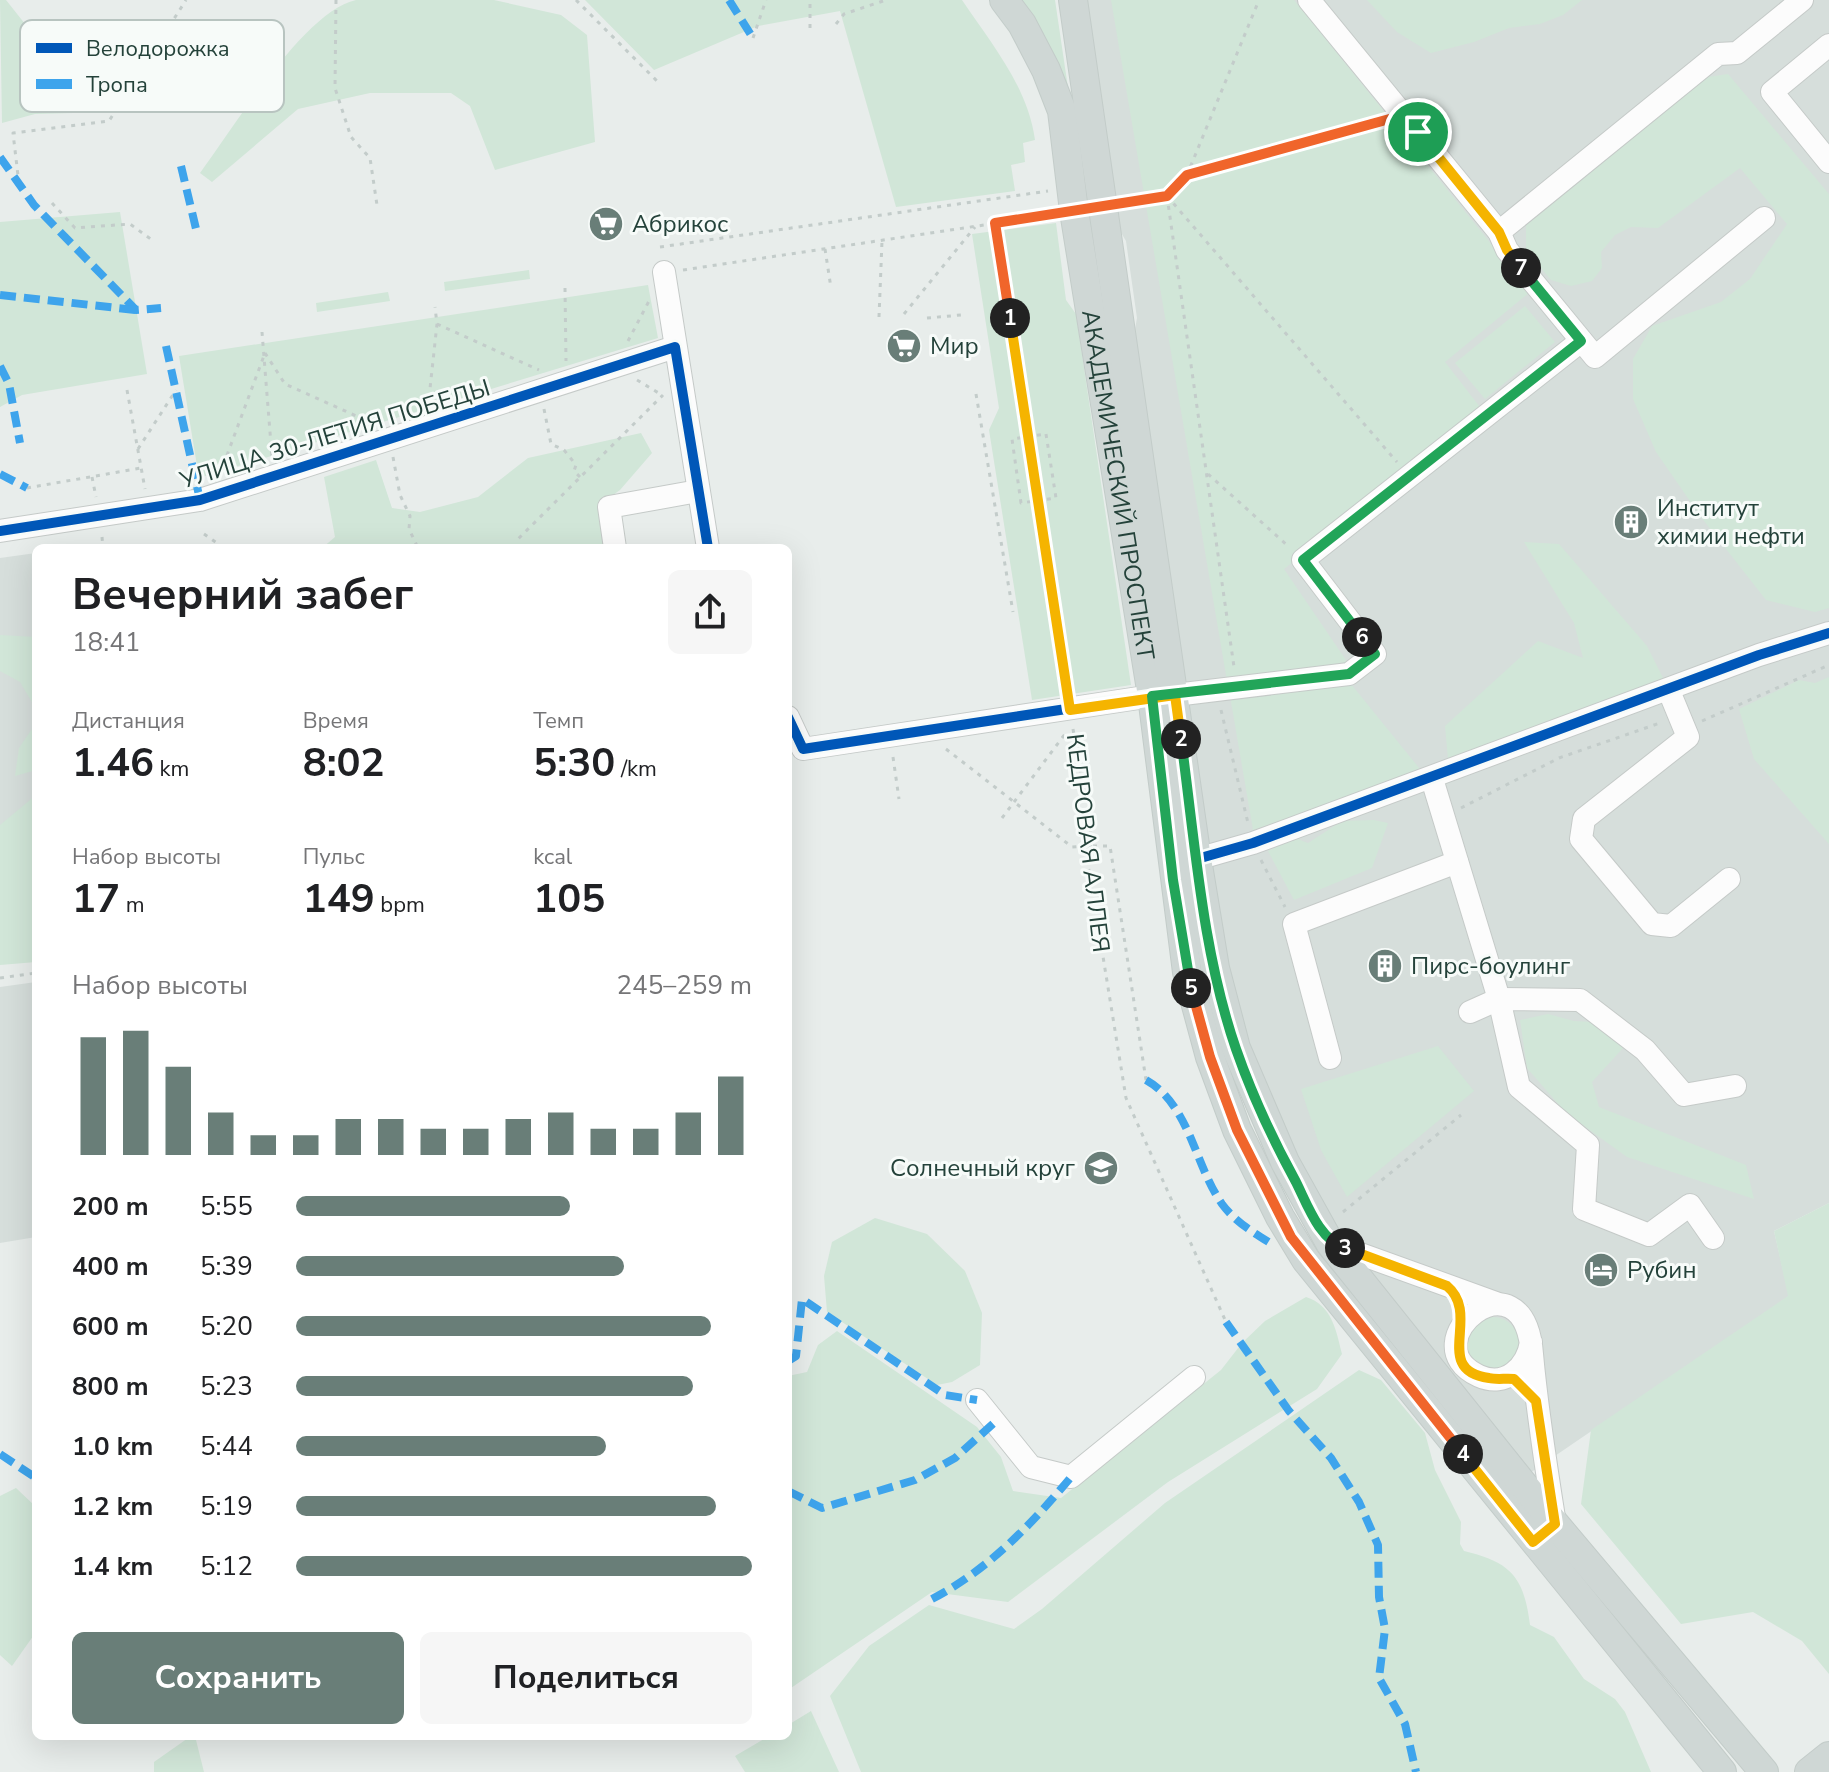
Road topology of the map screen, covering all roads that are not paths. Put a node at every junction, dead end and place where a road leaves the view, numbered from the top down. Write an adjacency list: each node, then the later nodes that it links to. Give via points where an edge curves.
1 (1004, 0): 18 (main road, АКАДЕМИЧЕСКИЙ ПРОСПЕКТ, via 1040,58 1062,111 1074,211)
2 (1073, 0): 18 (main road, АКАДЕМИЧЕСКИЙ ПРОСПЕКТ)
3 (1309, 0): 8 (street)
4 (1802, 0): 8 (street, via 1737,53 1718,54)
5 (1829, 45): 6 (street, via 1772,92)
6 (1829, 162)
7 (1764, 218): 10 (street, via 1595,357)
8 (1499, 232): 10 (street, via 1507,250)
9 (664, 272): 11 (street)
10 (1581, 341): 18 (street, via 1303,560 1375,654 1349,674)
11 (675, 347): 12 (street); 13 (street, УЛИЦА 30-ЛЕТИЯ ПОБЕДЫ, via 212,496)
12 (698, 491): 14 (street, via 609,507); 15 (street)
13 (0, 531)
14 (614, 544)
15 (707, 544)
16 (1829, 633): 17 (street)
17 (1669, 691): 20 (street); 23 (street, via 1688,737 1584,819 1581,839 1652,924 1671,926)
18 (1163, 695): 19 (street, via 1069,720 803,749); 21 (main road, АКАДЕМИЧЕСКИЙ ПРОСПЕКТ); 30 (main road, АКАДЕМИЧЕСКИЙ ПРОСПЕКТ, via 1187,972 1237,1130)
19 (792, 726)
20 (1432, 779): 21 (street); 22 (street)
21 (1197, 859): 29 (main road, АКАДЕМИЧЕСКИЙ ПРОСПЕКТ, via 1215,968 1236,1048 1285,1162)
22 (1457, 862): 24 (street); 26 (street, via 1294,924)
23 (1729, 879)
24 (1499, 999): 25 (street); 27 (street, via 1580,1000 1645,1050 1684,1095); 28 (street, via 1519,1087 1588,1145 1584,1209 1649,1235 1690,1205)
25 (1470, 1012)
26 (1330, 1058)
27 (1735, 1086)
28 (1713, 1238)
29 (1330, 1243): 30 (main road); 31 (street); 39 (main road, АКАДЕМИЧЕСКИЙ ПРОСПЕКТ)
30 (1306, 1260): 39 (main road, АКАДЕМИЧЕСКИЙ ПРОСПЕКТ)
31 (1447, 1286): 32 (street); 33 (street, via 1461,1302)
32 (1501, 1305): 33 (street, via 1478,1308); 34 (street, via 1523,1318)
33 (1461, 1323): 36 (street, via 1457,1348 1469,1369 1491,1379)
34 (1531, 1342): 36 (street, via 1524,1365); 38 (street)
35 (1194, 1377): 37 (street, via 1071,1477 1031,1467)
36 (1504, 1378): 38 (street, via 1522,1383)
37 (977, 1400)
38 (1536, 1401): 39 (street)
39 (1544, 1533): 41 (main road, АКАДЕМИЧЕСКИЙ ПРОСПЕКТ); 42 (main road, АКАДЕМИЧЕСКИЙ ПРОСПЕКТ)
40 (1829, 1756): 43 (main road)
41 (1722, 1772)
42 (1764, 1772)
43 (1809, 1772)

